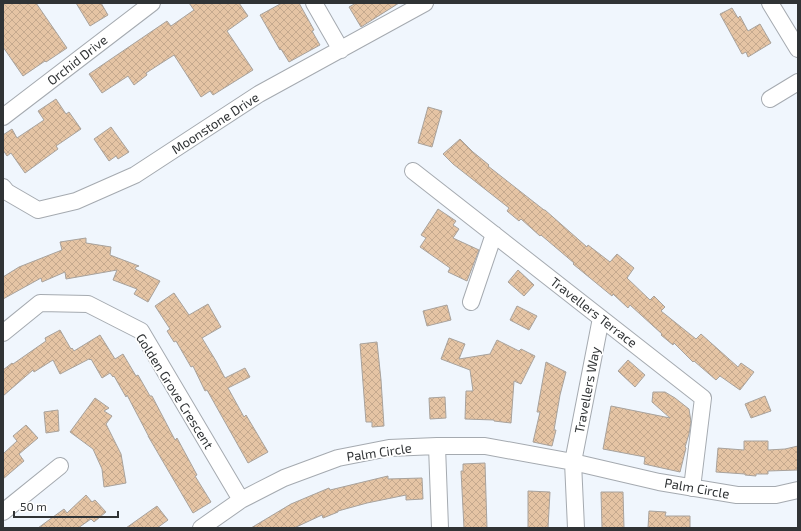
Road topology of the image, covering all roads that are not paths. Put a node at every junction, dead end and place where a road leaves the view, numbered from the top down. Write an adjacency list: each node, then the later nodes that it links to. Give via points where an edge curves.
1 (152, 3): 9 (street, Orchid Drive)
2 (314, 3): 6 (street)
3 (425, 3): 6 (street, Moonstone Drive)
4 (770, 3): 5 (street)
5 (798, 49)
6 (341, 50): 11 (street, Moonstone Drive, via 260,94 135,174 76,201 38,210)
7 (798, 82): 8 (street)
8 (770, 99)
9 (3, 117)
10 (413, 171): 12 (street, Travellers Terrace)
11 (3, 187)
12 (494, 234): 13 (street); 14 (street, Travellers Terrace)
13 (471, 302)
14 (601, 318): 17 (street, Travellers Way); 19 (street, Travellers Terrace, via 703,398)
15 (3, 333): 21 (street, Golden Grove Crescent, via 40,303 88,304 141,331)
16 (437, 446): 17 (street, Palm Circle, via 485,446); 21 (street, Palm Circle, via 389,448 338,458 284,478); 24 (street)
17 (573, 462): 19 (street, Palm Circle); 25 (street)
18 (60, 466): 22 (street)
19 (692, 488): 20 (street, Palm Circle, via 737,495 776,495)
20 (798, 490)
21 (241, 500): 23 (street, Palm Circle)
22 (3, 512)
23 (201, 528)
24 (440, 528)
25 (576, 528)

